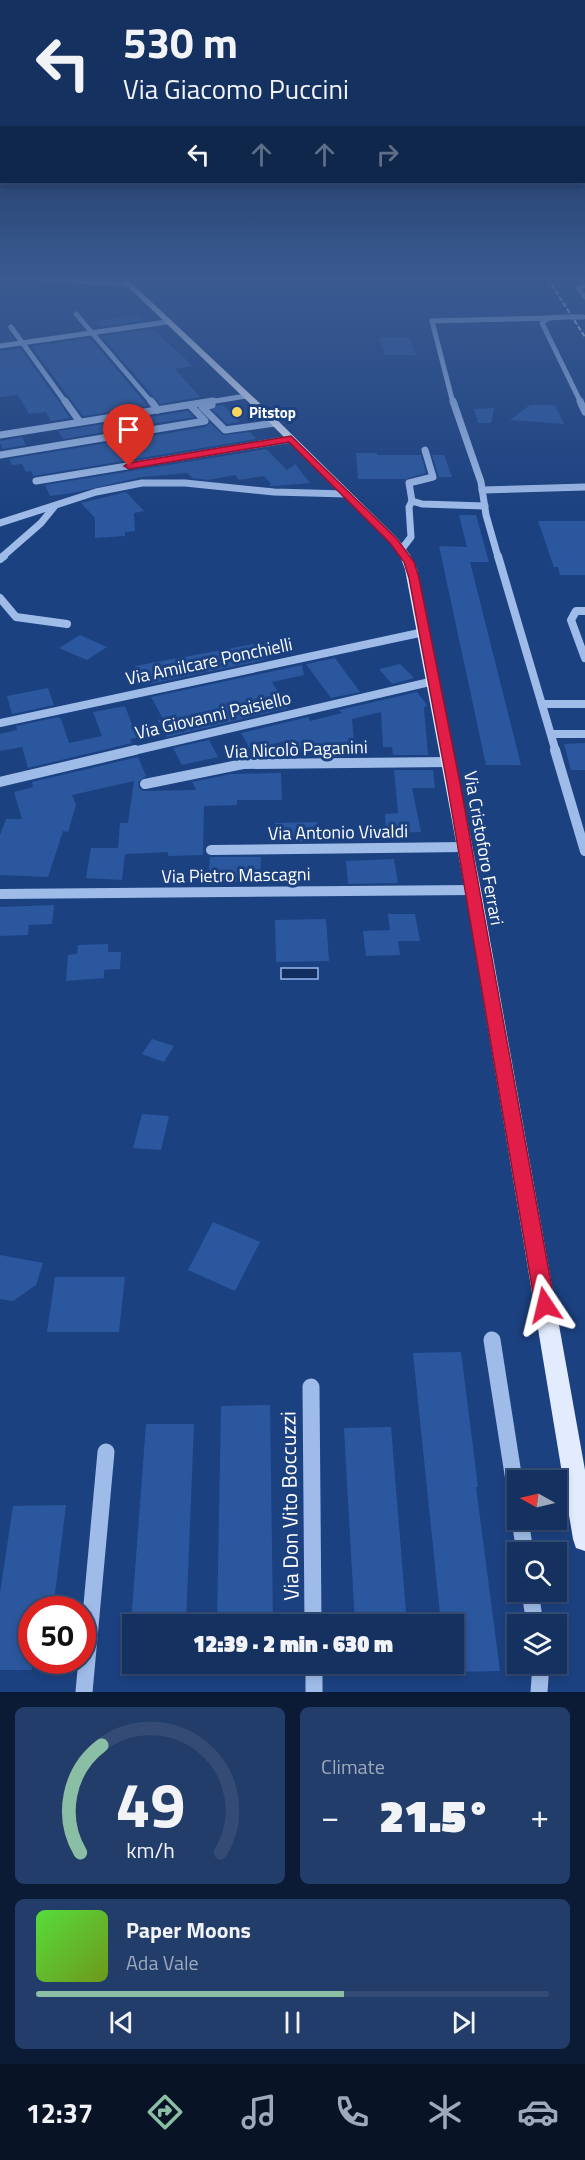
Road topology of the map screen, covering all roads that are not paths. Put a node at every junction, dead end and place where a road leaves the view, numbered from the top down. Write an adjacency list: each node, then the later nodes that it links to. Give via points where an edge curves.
1 (34, 358): 10 (street)
2 (113, 358): 8 (street)
3 (205, 358): 6 (main road, Via Cristoforo Ferrari)
4 (440, 358): 18 (street)
5 (559, 358): 9 (street)
6 (248, 398): 7 (street); 11 (main road, Via Cristoforo Ferrari); 11 (street, via 202,407 225,430)
7 (190, 405): 8 (street); 15 (street, via 206,421)
8 (158, 410): 10 (street)
9 (585, 412)
10 (80, 422): 12 (street)
11 (275, 423): 13 (main road, Via Cristoforo Ferrari)
12 (0, 435)
13 (291, 439): 16 (street); 19 (main road, Via Cristoforo Ferrari)
14 (425, 450): 20 (street, via 433,477 409,483)
15 (0, 455)
16 (36, 481)
17 (585, 488): 18 (street)
18 (482, 490): 21 (street)
19 (346, 494): 22 (street, via 159,482 107,490); 24 (main road, Via Cristoforo Ferrari)
20 (412, 501): 21 (street); 24 (street, via 411,537)
21 (485, 506): 32 (street)
22 (54, 507): 23 (street); 25 (street)
23 (0, 523)
24 (401, 550): 29 (main road, Via Cristoforo Ferrari, via 413,573)
25 (0, 559)
26 (0, 598): 28 (street, via 16,617)
27 (585, 611): 30 (street, via 576,611 571,620)
28 (67, 624)
29 (424, 632): 31 (main road, Via Cristoforo Ferrari); 34 (street, Via Amilcare Ponchielli)
30 (585, 658)
31 (434, 681): 37 (main road, Via Cristoforo Ferrari); 38 (street, Via Giovanni Paisiello)
32 (542, 704): 33 (street); 35 (street)
33 (585, 704)
34 (0, 723)
35 (552, 734): 36 (street); 42 (street)
36 (585, 734)
37 (449, 762): 39 (street, Via Nicolò Paganini, via 243,764); 40 (main road, Via Cristoforo Ferrari)
38 (0, 782)
39 (145, 784)
40 (465, 847): 41 (street, Via Antonio Vivaldi); 43 (main road, Via Cristoforo Ferrari)
41 (211, 850)
42 (585, 852)
43 (472, 890): 44 (street, Via Pietro Mascagni); 49 (main road, Via Cristoforo Ferrari)
44 (0, 894)
45 (492, 1340): 48 (street)
46 (311, 1387): 50 (street, Via Don Vito Boccuzzi)
47 (106, 1452): 53 (street)
48 (512, 1470)
49 (585, 1539)
50 (313, 1614)
51 (314, 1674): 54 (street)
52 (540, 1674): 55 (street)
53 (84, 1692)
54 (314, 1692)
55 (539, 1692)

